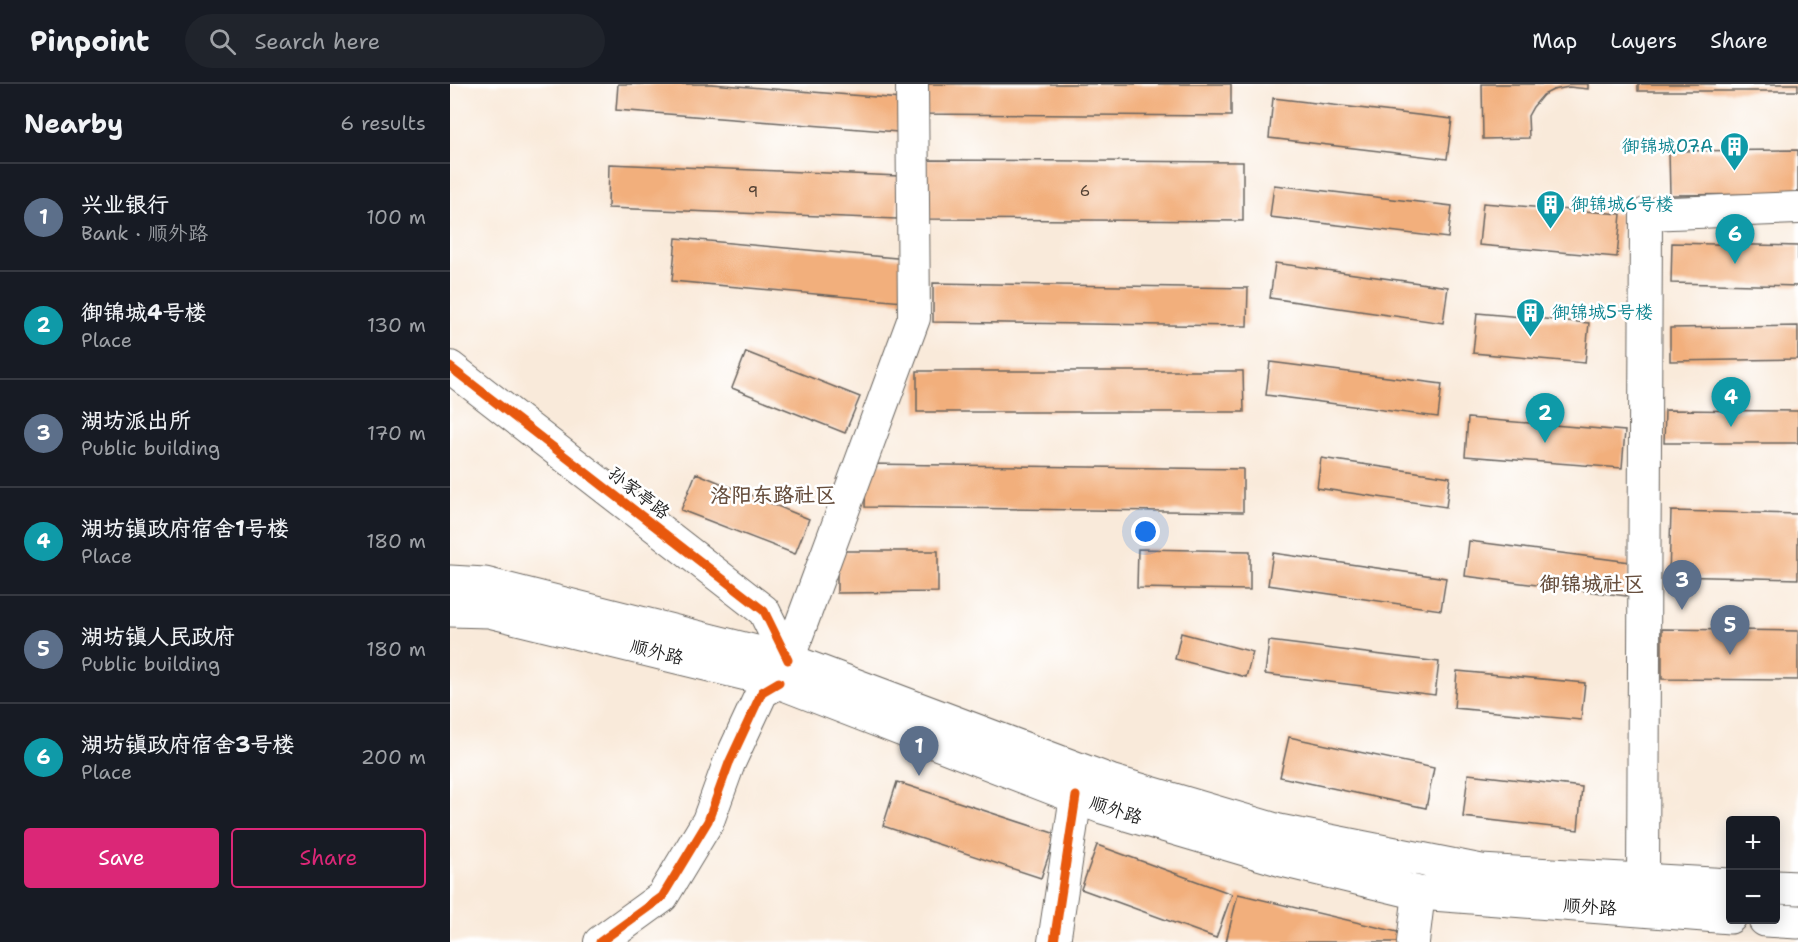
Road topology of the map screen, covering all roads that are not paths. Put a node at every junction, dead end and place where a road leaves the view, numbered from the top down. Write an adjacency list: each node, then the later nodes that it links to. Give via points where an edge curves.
1 (912, 84): 6 (street, via 914,318)
2 (1798, 208): 8 (street, via 1646,214)
3 (450, 367): 6 (street, 孙家亭路, via 764,611)
4 (450, 582): 6 (main road, 顺外路, via 485,584)
5 (450, 610): 6 (main road, 顺外路, via 489,611)
6 (784, 671): 7 (main road, 顺外路); 8 (main road, 顺外路, via 1110,781 1279,831 1481,871); 16 (street, via 762,692 729,763 708,821 662,897)
7 (1076, 796): 12 (main road, 顺外路, via 1282,860); 17 (street)
8 (1643, 881): 9 (main road, 顺外路)
9 (1726, 885)
10 (1780, 887): 11 (main road)
11 (1798, 888)
12 (1419, 893): 13 (main road, 顺外路); 18 (street)
13 (1726, 917)
14 (1780, 921): 15 (main road)
15 (1798, 922)
16 (600, 942)
17 (1054, 942)
18 (1413, 942)

